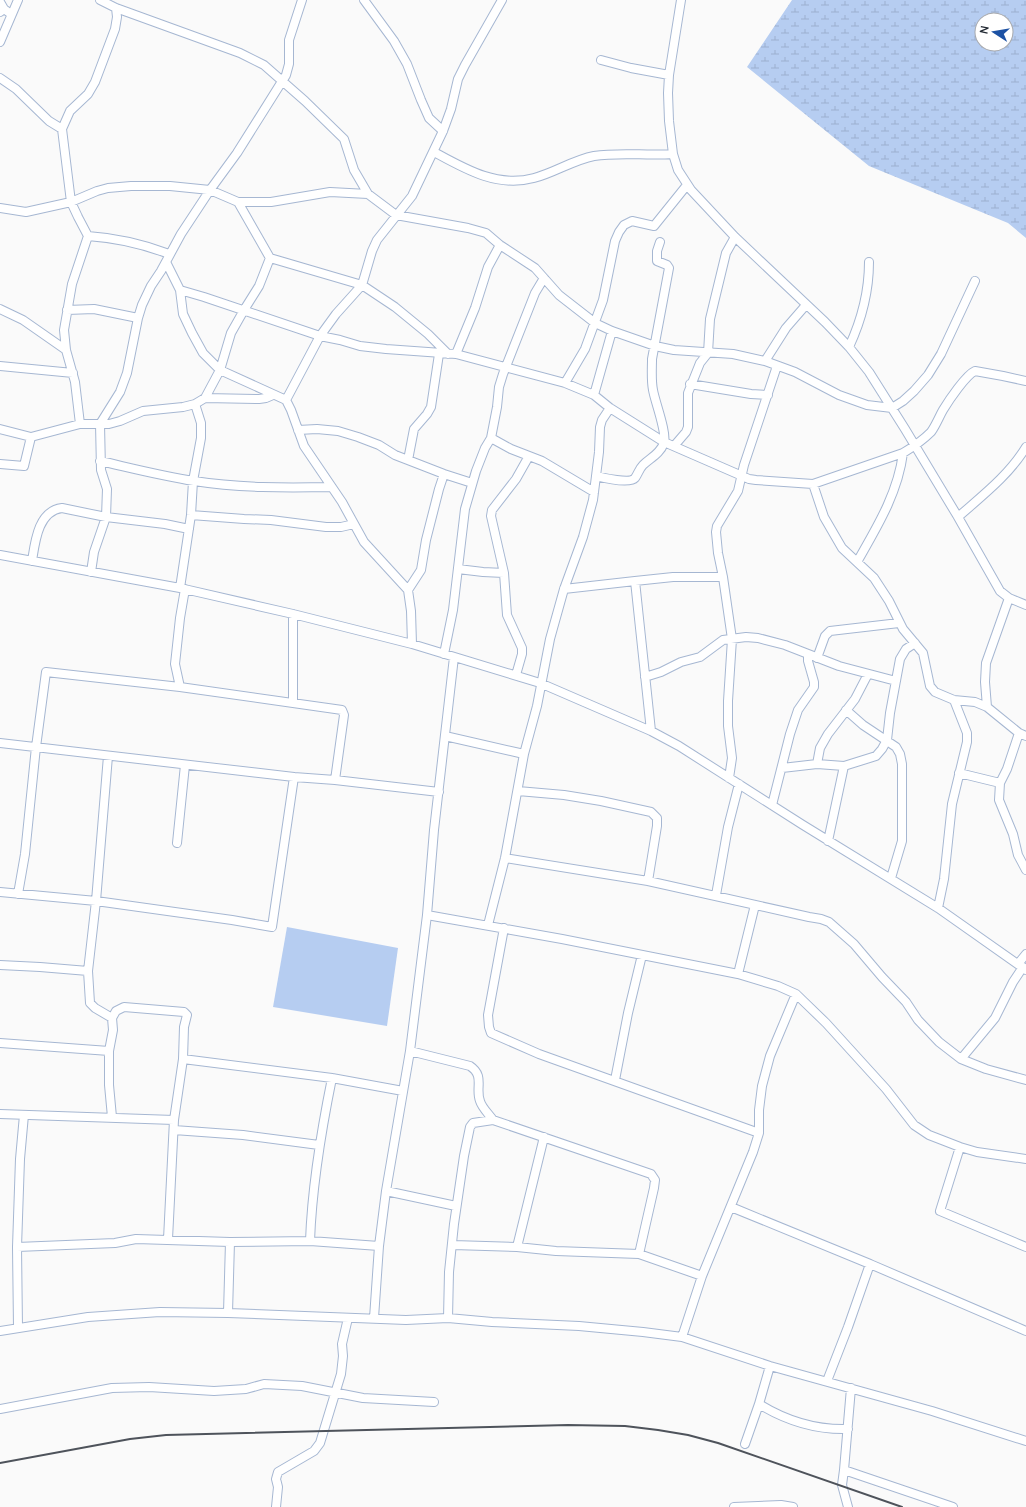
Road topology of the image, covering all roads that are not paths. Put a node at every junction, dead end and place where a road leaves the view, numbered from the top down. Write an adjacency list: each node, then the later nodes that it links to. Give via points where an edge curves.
1 (18, 0): 8 (street)
2 (100, 0): 7 (street)
3 (302, 0): 13 (street, via 288,40 289,64)
4 (364, 0): 15 (street, via 408,64 429,118)
5 (502, 0): 15 (street, via 458,79)
6 (681, 0): 11 (street)
7 (116, 8): 13 (street, via 240,53 264,65); 14 (street, via 115,29 95,82 88,94 70,111)
8 (4, 9): 9 (street)
9 (0, 42)
10 (601, 60): 11 (street)
11 (669, 75): 17 (street, via 669,121)
12 (0, 78): 14 (street, via 16,88 49,121)
13 (282, 82): 19 (street); 20 (street, via 344,139 354,170)
14 (62, 128): 21 (street)
15 (443, 132): 16 (street)
16 (434, 152): 17 (street, via 478,175 493,179 516,180 533,179 592,156); 24 (street, via 412,196)
17 (673, 154): 18 (street, via 678,170)
18 (687, 185): 26 (street); 41 (street, via 654,226 632,221 624,225 615,242 607,288)
19 (210, 190): 21 (street, via 170,186 123,186 97,191); 22 (street); 29 (street)
20 (368, 194): 22 (street, via 330,192 271,202); 24 (street)
21 (71, 202): 23 (street, via 26,212); 25 (street)
22 (238, 202): 30 (street)
23 (0, 208)
24 (396, 215): 28 (street, via 486,233); 34 (street, via 377,240)
25 (88, 236): 29 (street, via 141,244); 38 (street, via 72,284)
26 (735, 237): 36 (street); 47 (street, via 726,253 718,282 710,319)
27 (660, 242): 44 (street, via 657,261 669,268)
28 (500, 245): 32 (street, via 535,268); 49 (street, via 488,267)
29 (168, 258): 35 (street); 40 (street, via 151,286)
30 (270, 258): 34 (street); 39 (street, via 259,286)
31 (869, 262): 45 (street, via 864,310)
32 (544, 278): 41 (street, via 559,295); 53 (street, via 535,293)
33 (975, 281): 66 (street, via 941,354 928,374 903,402)
34 (362, 285): 43 (street); 48 (street, via 395,307 428,334)
35 (180, 290): 39 (street); 54 (street, via 183,314 192,333 203,353)
36 (806, 305): 45 (street); 50 (street, via 786,328)
37 (0, 309): 46 (street, via 23,320)
38 (67, 310): 40 (street, via 94,309); 46 (street, via 64,330)
39 (244, 310): 43 (street); 54 (street, via 231,333)
40 (138, 318): 68 (street, via 127,373 120,392)
41 (595, 323): 42 (street); 57 (street, via 585,349)
42 (612, 331): 44 (street); 60 (street)
43 (320, 336): 48 (street, via 360,346); 63 (street)
44 (655, 346): 47 (street); 73 (street, via 652,359 652,388)
45 (850, 347): 66 (street)
46 (66, 350): 55 (street)
47 (708, 353): 50 (street, via 732,354); 58 (street, via 700,362)
48 (443, 354): 49 (street); 79 (street, via 431,407 414,429)
49 (456, 354): 53 (street)
50 (765, 361): 52 (street)
51 (0, 366): 55 (street)
52 (777, 366): 61 (street); 66 (street, via 838,395 867,405)
53 (505, 367): 57 (street); 72 (street, via 499,387)
54 (220, 370): 59 (street); 62 (street)
55 (72, 373): 67 (street)
56 (1026, 381): 74 (street, via 979,371 972,373 944,409 931,432)
57 (565, 383): 60 (street)
58 (690, 384): 61 (street); 75 (street, via 688,427)
59 (273, 395): 62 (street, via 259,399); 63 (street)
60 (594, 395): 65 (street)
61 (768, 395): 84 (street)
62 (205, 398): 64 (street)
63 (286, 400): 70 (street)
64 (195, 404): 68 (street, via 144,411 120,421); 85 (street, via 201,423 201,438)
65 (610, 408): 73 (street); 83 (street, via 600,427)
66 (892, 408): 74 (street)
67 (80, 424): 68 (street); 71 (street)
68 (100, 424): 80 (street)
69 (0, 429): 71 (street)
70 (298, 430): 79 (street, via 338,431 379,445); 88 (street, via 304,446)
71 (31, 437): 81 (street, via 24,466)
72 (491, 438): 78 (street); 86 (street)
73 (664, 442): 75 (street); 83 (street, via 634,479 621,480)
74 (915, 445): 77 (street); 92 (street)
75 (674, 446): 84 (street)
76 (1026, 447): 92 (street, via 1003,476)
77 (903, 453): 87 (street); 97 (street, via 900,473 885,512)
78 (529, 456): 89 (street, via 564,473); 100 (street, via 516,479 492,510 491,516)
79 (408, 460): 82 (street)
80 (100, 461): 85 (street); 91 (street, via 107,489)
81 (0, 464)
82 (444, 474): 86 (street); 104 (street, via 426,540 421,570)
83 (596, 476): 89 (street)
84 (742, 476): 87 (street, via 756,480); 101 (street, via 738,491 717,526 718,553)
85 (193, 481): 88 (street, via 269,488); 90 (street)
86 (472, 483): 98 (street, via 465,509)
87 (813, 484): 97 (street, via 824,517 842,548)
88 (331, 487): 93 (street)
89 (594, 492): 105 (street, via 583,537)
90 (190, 515): 93 (street, via 271,520 326,527); 94 (street)
91 (106, 517): 94 (street); 96 (street, via 62,508 55,509 40,526); 99 (street, via 94,552)
92 (958, 517): 106 (street, via 994,582)
93 (354, 524): 104 (street, via 364,542)
94 (189, 529): 103 (street)
95 (0, 555): 96 (street)
96 (32, 561): 99 (street)
97 (857, 562): 109 (street, via 874,578)
98 (458, 569): 100 (street); 113 (street)
99 (91, 572): 103 (street)
100 (504, 573): 118 (street, via 507,615 522,648)
101 (723, 577): 102 (street); 110 (street)
102 (635, 580): 105 (street); 119 (street)
103 (182, 588): 108 (street); 122 (street, via 175,664)
104 (408, 590): 112 (street)
105 (564, 590): 121 (street)
106 (1009, 598): 107 (street); 125 (street, via 986,663)
107 (1026, 605)
108 (293, 614): 112 (street); 124 (street)
109 (899, 623): 111 (street); 116 (street, via 830,631 825,636)
110 (732, 639): 114 (street, via 758,638 785,645); 119 (street, via 723,640 700,657); 141 (street, via 728,701 732,758)
111 (915, 643): 120 (street, via 906,649 900,659); 123 (street, via 925,658 930,686 935,692)
112 (412, 644): 113 (street)
113 (444, 654): 115 (street)
114 (808, 655): 116 (street); 138 (street, via 814,687 798,710)
115 (454, 657): 118 (street); 129 (street)
116 (817, 658): 117 (street)
117 (868, 674): 120 (street); 126 (street)
118 (516, 675): 121 (street)
119 (645, 677): 127 (street)
120 (896, 681): 130 (street)
121 (540, 683): 127 (street); 133 (street, via 537,706)
122 (180, 687): 124 (street); 132 (street, via 46,672)
123 (954, 700): 125 (street, via 975,702); 139 (street, via 967,733 966,752)
124 (293, 703): 142 (street, via 340,709 344,712)
125 (987, 707): 128 (street)
126 (846, 710): 130 (street, via 863,725); 135 (street, via 820,748)
127 (651, 731): 141 (street)
128 (1022, 735): 143 (street)
129 (444, 736): 133 (street); 146 (street)
130 (887, 740): 137 (street, via 876,756); 152 (street, via 896,747 902,764 902,841)
131 (0, 743): 132 (street)
132 (36, 747): 134 (street); 155 (street, via 25,854)
133 (524, 754): 145 (street)
134 (108, 756): 136 (street); 157 (street)
135 (817, 764): 137 (street); 138 (street)
136 (185, 765): 140 (street); 149 (street)
137 (844, 766): 148 (street)
138 (782, 768): 147 (street)
139 (959, 773): 143 (street); 159 (street, via 950,812 944,879)
140 (294, 778): 142 (street); 157 (street, via 272,927)
141 (729, 778): 144 (street)
142 (335, 780): 146 (street)
143 (1000, 783): 151 (street, via 999,800 1013,834 1018,855)
144 (739, 784): 147 (street); 156 (street, via 728,827)
145 (518, 791): 150 (street); 153 (street, via 564,795 651,812 657,818 657,826)
146 (439, 792): 160 (street, via 429,876)
147 (772, 805): 148 (street)
148 (828, 841): 152 (street)
149 (176, 843)
150 (505, 858): 153 (street); 161 (street)
151 (1026, 870)
152 (891, 878): 159 (street)
153 (648, 881): 156 (street)
154 (0, 892): 155 (street)
155 (18, 894): 157 (street)
156 (716, 895): 158 (street)
157 (96, 901): 167 (street)
158 (755, 905): 168 (street); 175 (street, via 821,918 829,922 854,944 906,1002 923,1026)
159 (938, 908): 166 (street)
160 (428, 915): 161 (street); 173 (street)
161 (488, 926): 162 (street)
162 (504, 928): 164 (street); 177 (street, via 488,1015 491,1033 539,1054)
163 (1026, 954): 166 (street)
164 (642, 955): 168 (street); 177 (street)
165 (0, 966): 167 (street)
166 (1022, 967): 175 (street, via 994,1018)
167 (88, 971): 170 (street, via 90,1003)
168 (738, 974): 169 (street)
169 (796, 994): 186 (street, via 770,1056 762,1086); 189 (street, via 861,1060 914,1125 929,1135)
170 (112, 1018): 172 (street, via 113,1030); 174 (street, via 116,1011 124,1007 184,1012 187,1015)
171 (0, 1043): 172 (street)
172 (109, 1051): 182 (street)
173 (410, 1051): 179 (street); 184 (street, via 470,1066 475,1070 479,1081 480,1101)
174 (183, 1059): 176 (street); 183 (street)
175 (961, 1059): 178 (street)
176 (332, 1078): 179 (street); 188 (street)
177 (615, 1080): 186 (street)
178 (1026, 1080)
179 (403, 1091): 191 (street)
180 (0, 1114): 181 (street)
181 (24, 1115): 182 (street); 199 (street)
182 (112, 1118): 183 (street)
183 (174, 1120): 185 (street)
184 (493, 1120): 187 (street); 192 (street, via 473,1123 470,1127)
185 (174, 1130): 188 (street, via 243,1135); 194 (street)
186 (759, 1133): 193 (street)
187 (544, 1137): 200 (street); 202 (street, via 651,1174 654,1188)
188 (319, 1145): 195 (street)
189 (960, 1147): 190 (street); 201 (street, via 940,1211)
190 (1026, 1159)
191 (386, 1191): 192 (street); 198 (street)
192 (456, 1206): 197 (street)
193 (731, 1207): 203 (street); 204 (street)
194 (168, 1239): 196 (street); 199 (street)
195 (310, 1240): 196 (street); 198 (street)
196 (230, 1242): 205 (street)
197 (453, 1244): 200 (street); 208 (street, via 449,1272)
198 (379, 1246): 207 (street)
199 (17, 1247): 209 (street)
200 (517, 1247): 202 (street)
201 (1026, 1247)
202 (638, 1254): 204 (street)
203 (870, 1264): 211 (street); 214 (street)
204 (702, 1276): 212 (street)
205 (228, 1313): 206 (street); 209 (street, via 146,1313 88,1317)
206 (348, 1318): 207 (street); 216 (street)
207 (374, 1318): 208 (street)
208 (448, 1318): 212 (street, via 579,1326)
209 (18, 1327): 210 (street)
210 (0, 1331)
211 (1026, 1331)
212 (682, 1337): 213 (street)
213 (770, 1366): 214 (street); 218 (street)
214 (827, 1381): 215 (street)
215 (851, 1388): 220 (street); 221 (street)
216 (335, 1392): 217 (street, via 363,1398); 219 (street, via 302,1386 264,1384 246,1389 214,1391 149,1387 112,1388); 224 (street, via 318,1447 278,1472)
217 (434, 1402)
218 (759, 1404): 220 (street, via 806,1425 832,1430); 222 (street)
219 (0, 1409)
220 (848, 1429): 223 (street)
221 (1026, 1441)
222 (745, 1444)
223 (844, 1470): 227 (street, via 842,1485); 228 (street)
224 (276, 1507)
225 (734, 1507): 226 (street)
226 (793, 1507)
227 (848, 1507)
228 (953, 1507)

